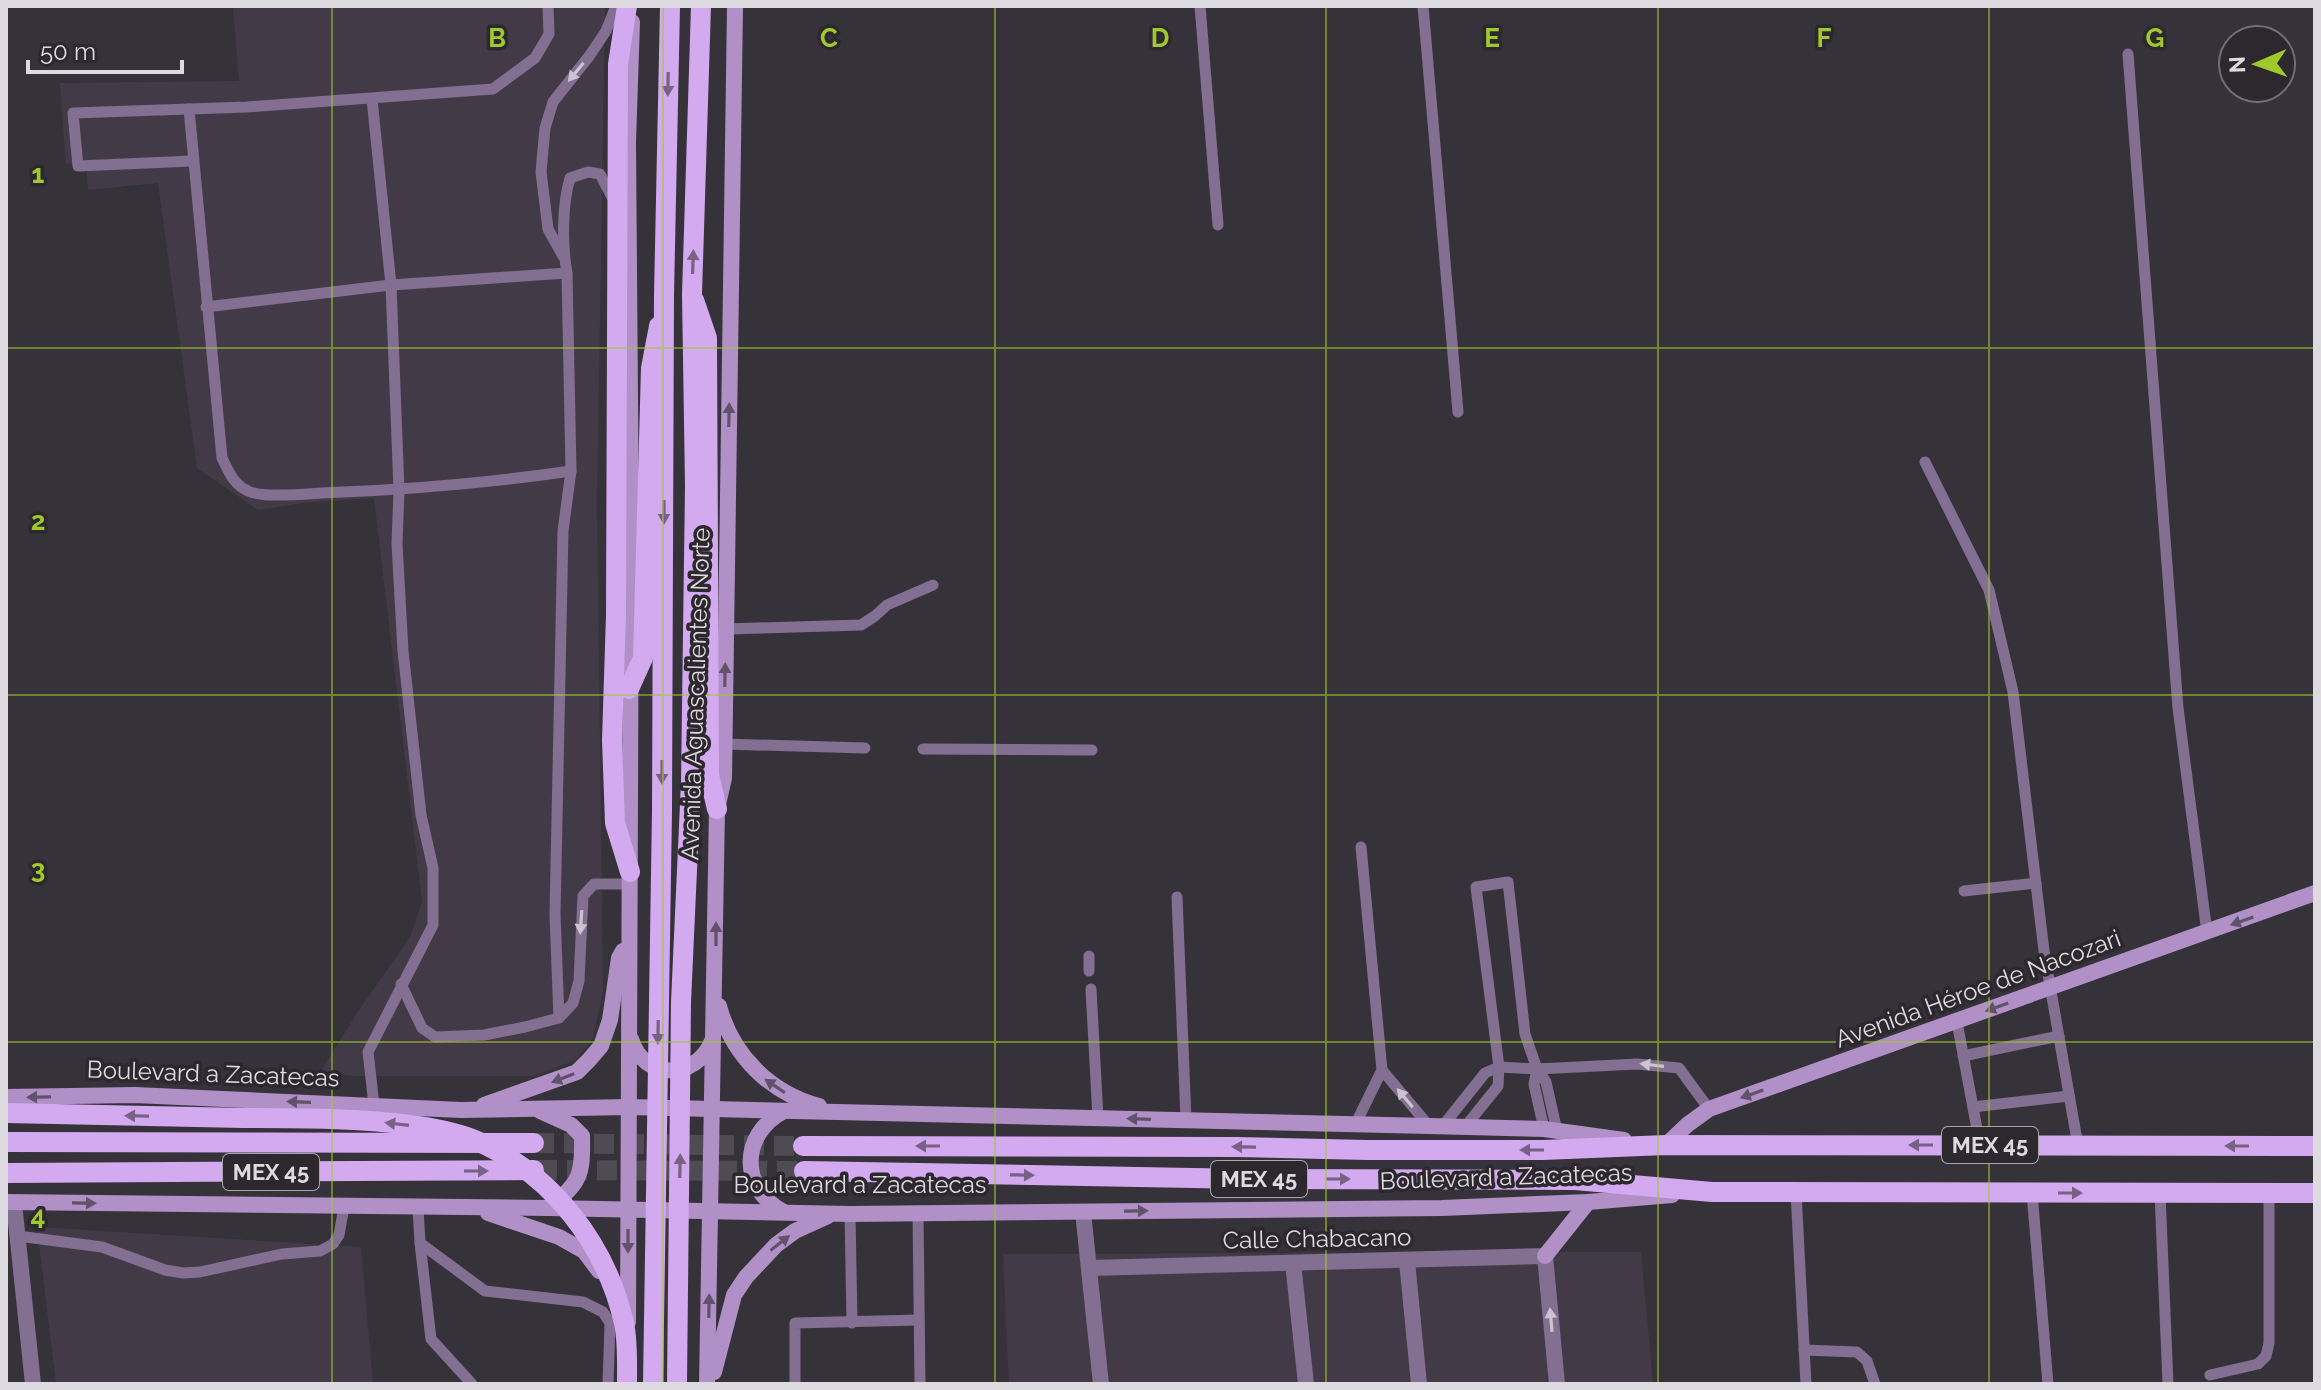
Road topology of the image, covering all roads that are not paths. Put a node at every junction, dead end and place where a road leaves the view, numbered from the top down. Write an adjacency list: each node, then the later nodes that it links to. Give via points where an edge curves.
1 (548, 6): 10 (lane, via 549,34 535,58 493,89)
2 (616, 6): 15 (lane, one-way to 15, via 606,31 553,102 545,128 541,172 548,229)
3 (630, 6): 14 (main road); 34 (main road, bridge, via 618,64 612,740 615,823)
4 (670, 6): 19 (main road, Avenida Aguascalientes Norte, one-way to 19, bridge)
5 (701, 6): 18 (main road, Avenida Aguascalientes Norte, one-way to 5, bridge)
6 (735, 6): 26 (main road, Avenida Aguascalientes Norte, one-way to 6)
7 (1200, 6): 13 (lane)
8 (1423, 6): 21 (lane)
9 (2128, 54): 41 (lane, via 2178,708)
10 (372, 99): 11 (lane); 17 (lane)
11 (189, 109): 12 (lane); 12 (lane, via 73,113 78,166)
12 (192, 161): 20 (lane)
13 (1218, 225)
14 (629, 229): 15 (lane, via 600,174 570,178); 27 (main road)
15 (564, 258): 16 (lane)
16 (567, 273): 17 (lane); 23 (lane)
17 (391, 285): 20 (lane); 24 (lane)
18 (692, 294): 32 (main road, via 707,338 709,775); 120 (main road, Avenida Aguascalientes Norte, one-way to 18, bridge, via 681,1002 691,782)
19 (664, 295): 27 (main road, bridge, via 651,368 643,658); 119 (main road, Avenida Aguascalientes Norte, one-way to 119, bridge)
20 (206, 307): 24 (lane, via 222,458 232,480 249,493)
21 (1458, 412)
22 (1925, 462): 35 (lane, via 1989,590 2013,692)
23 (571, 471): 24 (lane); 49 (lane, via 563,531 555,915)
24 (399, 490): 45 (lane, via 403,651 421,815 433,868 433,925)
25 (933, 585): 26 (lane, via 887,605 861,625)
26 (726, 629): 28 (main road, Avenida Aguascalientes Norte, one-way to 26)
27 (629, 689): 34 (main road)
28 (724, 744): 29 (lane); 32 (main road, Avenida Aguascalientes Norte)
29 (865, 748)
30 (923, 749): 31 (lane)
31 (1092, 750)
32 (717, 809): 46 (main road, Avenida Aguascalientes Norte, one-way to 32)
33 (1361, 847): 57 (lane)
34 (630, 878): 42 (main road); 49 (lane, one-way to 49, via 594,884 583,896 579,981 573,1003)
35 (2036, 883): 36 (lane); 48 (lane)
36 (1964, 891)
37 (2315, 893): 40 (main road, Avenida Héroe de Nacozari)
38 (1177, 897): 71 (lane)
39 (2315, 904): 40 (main road)
40 (2271, 910): 41 (main road, Avenida Héroe de Nacozari, one-way to 41)
41 (2207, 933): 48 (main road, Avenida Héroe de Nacozari)
42 (628, 939): 51 (main road); 66 (main road, one-way to 66, via 619,958 610,1020 601,1046 589,1060 558,1080)
43 (1089, 956): 44 (lane)
44 (1089, 971)
45 (401, 984): 49 (lane, via 422,1028 435,1037 484,1035); 60 (lane, via 368,1052)
46 (715, 984): 52 (main road, Avenida Aguascalientes Norte); 68 (main road, one-way to 46, via 793,1097 762,1076 728,1031)
47 (1091, 989): 70 (lane)
48 (2050, 989): 50 (main road, Avenida Héroe de Nacozari, one-way to 50); 53 (lane)
49 (559, 1018)
50 (1957, 1022): 54 (lane); 65 (main road, Avenida Héroe de Nacozari, one-way to 65)
51 (629, 1026): 52 (main road, via 638,1054 653,1066 672,1071 699,1061 711,1045); 61 (main road)
52 (715, 1026): 64 (main road, Avenida Aguascalientes Norte)
53 (2059, 1036): 54 (lane); 58 (lane)
54 (1963, 1056): 62 (lane)
55 (1499, 1067): 56 (lane); 56 (lane, via 1476,887 1508,882 1525,1034); 73 (lane, via 1485,1073); 74 (lane, via 1498,1086)
56 (1537, 1069): 65 (lane, one-way to 56, via 1679,1068 1637,1064); 75 (lane, via 1534,1084)
57 (1382, 1070): 72 (lane); 73 (lane, one-way to 57)
58 (2069, 1096): 62 (lane); 81 (lane)
59 (6, 1097): 60 (main road, Boulevard a Zacatecas / MEX 45, one-way to 59, via 135,1095)
60 (374, 1105): 66 (main road, Boulevard a Zacatecas / MEX 45)
61 (629, 1107): 63 (main road, Boulevard a Zacatecas / MEX 45); 64 (main road, Boulevard a Zacatecas / MEX 45); 98 (main road)
62 (1973, 1107): 79 (lane)
63 (536, 1109): 66 (main road, Boulevard a Zacatecas / MEX 45); 97 (main road, via 582,1136 580,1174 572,1189)
64 (713, 1109): 67 (main road, Boulevard a Zacatecas / MEX 45); 99 (main road, Avenida Aguascalientes Norte)
65 (1709, 1109): 78 (main road, Avenida Héroe de Nacozari)
66 (461, 1110)
67 (785, 1110): 68 (main road, Boulevard a Zacatecas / MEX 45); 101 (main road, via 764,1125 750,1161 764,1198)
68 (848, 1112): 70 (main road, Boulevard a Zacatecas / MEX 45)
69 (6, 1113): 118 (main road, one-way to 69, bridge, via 624,1326 600,1256 532,1173 477,1141 443,1130 334,1119)
70 (1098, 1118): 71 (main road, Boulevard a Zacatecas / MEX 45, one-way to 70)
71 (1186, 1120): 72 (main road, Boulevard a Zacatecas / MEX 45)
72 (1355, 1125): 73 (main road, Boulevard a Zacatecas / MEX 45)
73 (1435, 1126): 74 (main road, Boulevard a Zacatecas / MEX 45)
74 (1465, 1127): 75 (main road, Boulevard a Zacatecas / MEX 45)
75 (1550, 1130): 78 (main road, Boulevard a Zacatecas / MEX 45)
76 (6, 1142): 77 (main road, MEX 45)
77 (534, 1143)
78 (1666, 1145): 79 (main road, Boulevard a Zacatecas / MEX 45, one-way to 78); 80 (main road, Boulevard a Zacatecas / MEX 45, one-way to 80, via 1543,1150)
79 (1980, 1145): 81 (main road, Boulevard a Zacatecas / MEX 45)
80 (803, 1146)
81 (2078, 1146): 82 (main road, Boulevard a Zacatecas / MEX 45, one-way to 81)
82 (2315, 1146)
83 (537, 1170): 85 (main road, MEX 45, one-way to 83)
84 (804, 1171): 86 (main road, Boulevard a Zacatecas / MEX 45, one-way to 86, via 1575,1180)
85 (6, 1173)
86 (1712, 1192): 87 (main road, Boulevard a Zacatecas / MEX 45); 93 (main road, Boulevard a Zacatecas / MEX 45)
87 (1796, 1192): 88 (main road, Boulevard a Zacatecas / MEX 45); 113 (lane)
88 (2032, 1193): 89 (main road, Boulevard a Zacatecas / MEX 45, one-way to 89); 130 (lane)
89 (2160, 1193): 90 (main road, Boulevard a Zacatecas / MEX 45); 131 (lane)
90 (2269, 1193): 91 (main road, Boulevard a Zacatecas / MEX 45); 114 (lane, via 2266,1356 2258,1364)
91 (2315, 1193)
92 (10, 1202): 94 (main road, Boulevard a Zacatecas / MEX 45, one-way to 94); 104 (street)
93 (1588, 1202): 100 (main road, Boulevard a Zacatecas / MEX 45, one-way to 93); 106 (main road)
94 (344, 1207): 95 (main road, Boulevard a Zacatecas / MEX 45); 104 (lane, via 339,1235 320,1251 200,1272 165,1270 102,1247)
95 (418, 1208): 96 (main road, Boulevard a Zacatecas / MEX 45); 105 (lane)
96 (475, 1208): 97 (main road, Boulevard a Zacatecas / MEX 45); 112 (main road, via 584,1251 615,1298)
97 (548, 1208): 98 (main road, Boulevard a Zacatecas / MEX 45)
98 (628, 1209): 99 (main road, Boulevard a Zacatecas / MEX 45); 112 (main road, one-way to 112)
99 (711, 1210): 101 (main road, Boulevard a Zacatecas / MEX 45); 121 (main road, Avenida Aguascalientes Norte, one-way to 99)
100 (1083, 1212): 103 (main road, Boulevard a Zacatecas / MEX 45); 108 (street)
101 (785, 1213): 102 (main road, Boulevard a Zacatecas / MEX 45)
102 (844, 1213): 103 (main road, Boulevard a Zacatecas / MEX 45); 111 (lane); 121 (main road, one-way to 102, via 734,1295 746,1277 795,1231)
103 (918, 1213): 110 (lane)
104 (18, 1236): 115 (street)
105 (420, 1243): 116 (lane, via 431,1339); 117 (lane, via 485,1291 583,1302 603,1312 610,1323)
106 (1545, 1256): 107 (street, Calle Chabacano); 127 (street, one-way to 106)
107 (1407, 1261): 109 (street, Calle Chabacano); 126 (street)
108 (1089, 1262): 109 (street, Calle Chabacano); 124 (street)
109 (1293, 1263): 125 (street)
110 (918, 1320): 111 (lane); 123 (lane)
111 (852, 1323): 122 (lane, via 795,1323)
112 (628, 1332): 118 (main road)
113 (1804, 1350): 128 (lane); 129 (lane, via 1857,1352 1867,1361)
114 (2210, 1375)
115 (33, 1384)
116 (472, 1384)
117 (608, 1384)
118 (628, 1384)
119 (653, 1384)
120 (677, 1384)
121 (709, 1384)
122 (795, 1384)
123 (920, 1384)
124 (1101, 1384)
125 (1306, 1384)
126 (1419, 1384)
127 (1557, 1384)
128 (1806, 1384)
129 (1875, 1384)
130 (2048, 1384)
131 (2168, 1384)

